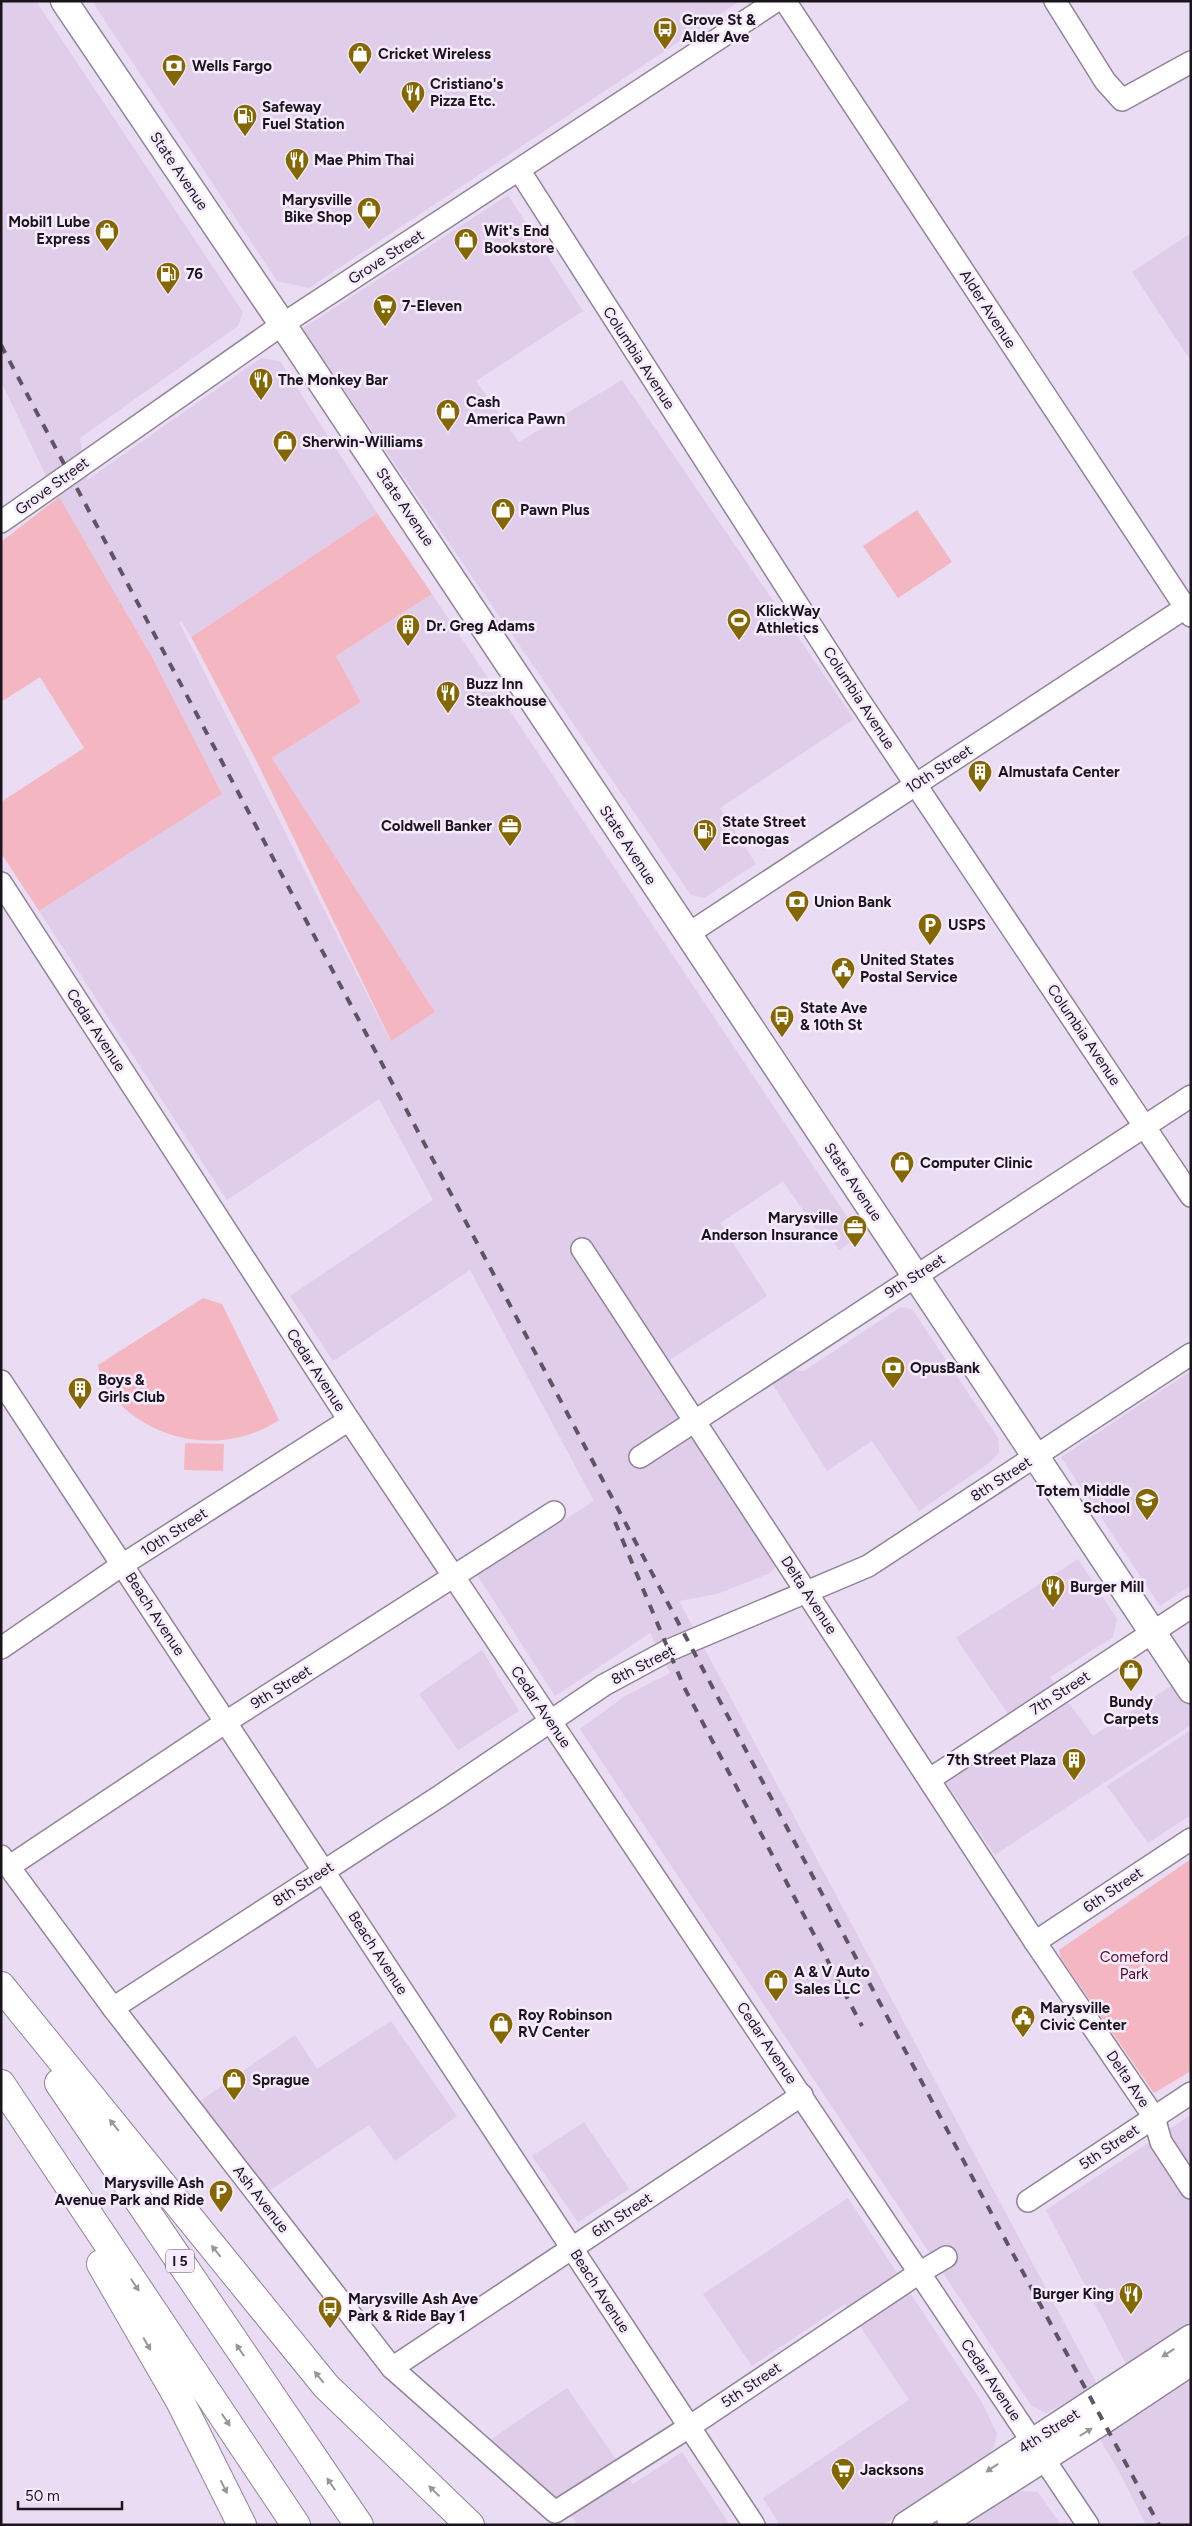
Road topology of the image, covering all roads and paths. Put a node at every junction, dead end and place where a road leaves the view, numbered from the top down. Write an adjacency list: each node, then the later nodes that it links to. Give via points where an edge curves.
1 (64, 1): 7 (main road, State Avenue)
2 (776, 1): 6 (street, Grove Street)
3 (785, 1): 9 (street, Alder Avenue)
4 (1055, 1): 5 (street, via 1105,80 1122,100)
5 (1191, 62)
6 (519, 170): 7 (street, Grove Street); 10 (street, Columbia Avenue)
7 (283, 324): 8 (street, Grove Street); 12 (main road, State Avenue)
8 (1, 522)
9 (1189, 609): 10 (street, 10th Street)
10 (916, 784): 12 (street, 10th Street); 14 (street, Columbia Avenue)
11 (1, 884): 20 (street, Cedar Avenue)
12 (688, 934): 17 (main road, State Avenue)
13 (1191, 1096): 14 (street, 9th Street)
14 (1145, 1126): 15 (street, Columbia Avenue); 17 (street, 9th Street)
15 (1191, 1196)
16 (582, 1249): 21 (street, Delta Avenue)
17 (916, 1276): 21 (street, 9th Street); 23 (main road, State Avenue)
18 (1191, 1354): 23 (street, 8th Street)
19 (1, 1381): 25 (street, Beach Avenue)
20 (349, 1420): 25 (street, 10th Street); 26 (street, Cedar Avenue)
21 (695, 1421): 22 (street, 9th Street); 27 (street, Delta Avenue)
22 (640, 1457)
23 (1035, 1457): 27 (street, 8th Street, via 868,1566); 29 (main road, State Avenue)
24 (554, 1512): 26 (street, 9th Street)
25 (122, 1565): 30 (street, 10th Street); 33 (street, Beach Avenue)
26 (455, 1577): 32 (street, Cedar Avenue); 33 (street, 9th Street)
27 (807, 1591): 32 (street, 8th Street, via 667,1651 604,1685); 34 (street, Delta Avenue)
28 (1191, 1607): 29 (street, 7th Street)
29 (1152, 1633): 31 (main road, State Avenue); 34 (street, 7th Street)
30 (1, 1648)
31 (1191, 1690)
32 (551, 1721): 37 (street, 8th Street); 45 (street, Cedar Avenue)
33 (226, 1722): 36 (street, 9th Street); 37 (street, Beach Avenue)
34 (930, 1779): 38 (street, Delta Avenue)
35 (1191, 1839): 38 (street, 6th Street)
36 (6, 1861): 41 (street, Ash Avenue)
37 (323, 1870): 41 (street, 8th Street); 49 (street, Beach Avenue)
38 (1036, 1942): 46 (street, Delta Ave)
39 (1, 1986): 61 (highway, one-way to 39, via 326,2386)
40 (1, 1997): 60 (highway, I 5, one-way to 40)
41 (113, 2008): 54 (street, Ash Avenue)
42 (1, 2084): 59 (highway, one-way to 59)
43 (1, 2089): 58 (highway, one-way to 58, via 180,2401)
44 (1191, 2093): 46 (street, 5th Street)
45 (802, 2096): 49 (street, 6th Street); 51 (street, Cedar Avenue)
46 (1154, 2118): 47 (street, via 1161,2142); 48 (street, 5th Street)
47 (1191, 2188)
48 (1028, 2201)
49 (572, 2248): 54 (street, 6th Street); 55 (street, Beach Avenue)
50 (946, 2257): 51 (street, 5th Street)
51 (919, 2273): 55 (street, 5th Street); 56 (street, Cedar Avenue)
52 (1191, 2338): 56 (main road, 4th Street, one-way to 56)
53 (1191, 2362): 56 (main road, 4th Street, one-way to 53, via 1104,2420)
54 (392, 2368): 57 (street, Ash Avenue)
55 (689, 2427): 57 (street, 5th Street); 62 (street, Beach Avenue)
56 (1038, 2449): 63 (main road, 4th Street, one-way to 63); 64 (main road, 4th Street); 65 (street, Cedar Avenue)
57 (555, 2512)
58 (242, 2525)
59 (296, 2525)
60 (359, 2525)
61 (470, 2525)
62 (754, 2525)
63 (906, 2525)
64 (939, 2525)
65 (1088, 2525)

